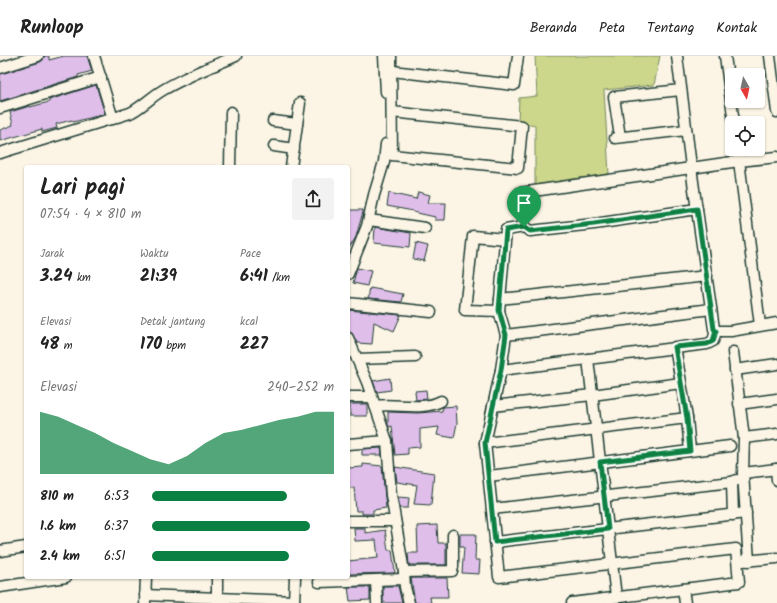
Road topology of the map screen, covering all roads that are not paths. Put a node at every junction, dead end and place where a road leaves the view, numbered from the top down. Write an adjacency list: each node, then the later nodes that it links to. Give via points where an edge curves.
1 (38, 56): 10 (street)
2 (94, 56): 12 (street)
3 (384, 56): 34 (street, via 386,152)
4 (391, 56): 11 (street)
5 (518, 56): 11 (street, via 514,85)
6 (677, 56): 13 (street)
7 (725, 56): 19 (street)
8 (770, 56): 18 (street)
9 (233, 57): 20 (street, via 156,94 130,114)
10 (0, 68)
11 (392, 71): 17 (street)
12 (101, 76): 15 (street); 20 (street)
13 (681, 90): 23 (street); 23 (street, via 614,97 617,138)
14 (300, 103): 22 (street)
15 (0, 108)
16 (231, 112): 30 (street)
17 (392, 112): 17 (street, via 392,155 518,168 522,126)
18 (777, 112)
19 (733, 116)
20 (113, 119): 26 (street)
21 (273, 121): 22 (street)
22 (297, 124): 25 (street)
23 (686, 130): 32 (street)
24 (274, 146): 25 (street)
25 (294, 149): 31 (street)
26 (0, 153)
27 (739, 156): 29 (street)
28 (777, 157): 29 (street)
29 (739, 161): 32 (street); 46 (street)
30 (230, 165)
31 (291, 165)
32 (691, 168): 33 (street); 35 (street, via 520,193)
33 (697, 209): 35 (street, via 530,231); 39 (street)
34 (369, 220): 36 (street); 38 (street)
35 (524, 227): 37 (street, via 506,230)
36 (425, 228)
37 (505, 239): 40 (street); 43 (street, via 473,236 466,310)
38 (350, 268)
39 (707, 276): 40 (street); 42 (street)
40 (500, 300): 43 (street)
41 (350, 303): 44 (street)
42 (711, 309): 47 (street); 48 (street)
43 (499, 310): 48 (street)
44 (431, 312)
45 (777, 323): 46 (street)
46 (760, 325): 47 (street)
47 (716, 331): 50 (street, via 713,341 707,344)
48 (506, 335): 56 (street)
49 (350, 343): 53 (street)
50 (675, 347): 54 (street); 58 (street)
51 (732, 352): 57 (street)
52 (415, 356): 53 (street)
53 (357, 359): 63 (street)
54 (588, 359): 56 (street); 59 (street)
55 (777, 364): 57 (street)
56 (501, 370): 65 (street)
57 (735, 370): 64 (street)
58 (681, 383): 59 (street); 66 (street)
59 (592, 395): 65 (street); 67 (street)
60 (350, 397): 63 (street)
61 (777, 399): 64 (street)
62 (441, 401): 63 (street, via 428,406)
63 (373, 402): 70 (street)
64 (739, 404): 69 (street)
65 (493, 406): 71 (street)
66 (687, 418): 67 (street); 74 (street)
67 (596, 429): 71 (street); 75 (street)
68 (777, 434): 69 (street)
69 (744, 438): 77 (street)
70 (387, 441): 72 (street); 86 (street)
71 (485, 443): 78 (street)
72 (350, 444)
73 (730, 446): 74 (street)
74 (690, 451): 75 (street)
75 (600, 462): 78 (street); 81 (street)
76 (776, 469): 77 (street); 79 (street)
77 (744, 475): 80 (street); 83 (street)
78 (488, 476): 82 (street)
79 (777, 480)
80 (732, 482): 81 (street); 84 (street)
81 (605, 496): 82 (street); 87 (street)
82 (492, 509): 89 (street)
83 (746, 513): 84 (street); 93 (street)
84 (733, 515): 87 (street)
85 (350, 521): 86 (street)
86 (395, 521): 96 (street)
87 (608, 529): 89 (street); 95 (street)
88 (453, 535): 96 (street, via 452,571)
89 (495, 542): 95 (street, via 499,577)
90 (24, 547): 91 (street)
91 (0, 551)
92 (777, 558): 93 (street)
93 (749, 561): 94 (street)
94 (737, 562): 95 (street, via 736,549); 104 (street, via 739,582)
95 (613, 564): 105 (street)
96 (404, 575): 101 (street); 110 (street)
97 (53, 579): 103 (street)
98 (146, 579): 106 (street)
99 (217, 579): 107 (street)
100 (295, 579): 108 (street)
101 (376, 581): 102 (street); 109 (street)
102 (319, 582)
103 (0, 587)
104 (683, 589): 105 (street); 112 (street)
105 (616, 597): 111 (street)
106 (145, 599): 107 (street)
107 (217, 601): 108 (street)
108 (294, 602)
109 (377, 603)
110 (409, 603)
111 (572, 603)
112 (685, 603)

